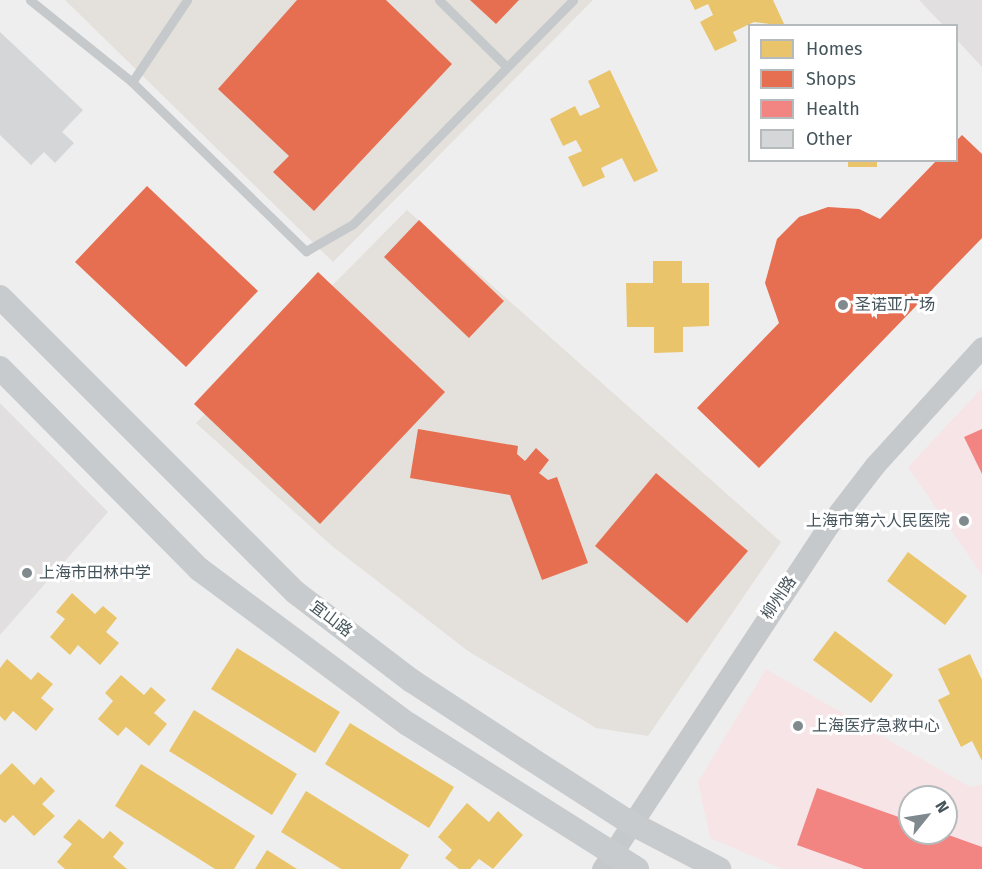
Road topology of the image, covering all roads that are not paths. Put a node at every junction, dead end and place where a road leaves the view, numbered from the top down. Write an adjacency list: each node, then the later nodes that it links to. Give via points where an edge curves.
1 (30, 0): 6 (lane)
2 (187, 0): 6 (lane)
3 (439, 0): 5 (lane)
4 (573, 0): 5 (lane)
5 (507, 67): 6 (lane, via 353,224 306,251)
6 (132, 82)
7 (0, 297): 10 (main road, 宜山路, via 296,592 412,681)
8 (982, 347): 10 (street, 柳州路, via 882,456 828,526)
9 (0, 368): 11 (main road, via 199,569 408,724)
10 (629, 822): 11 (street, 柳州路); 13 (main road, 宜山路)
11 (607, 862): 12 (main road)
12 (637, 869)
13 (719, 869)

